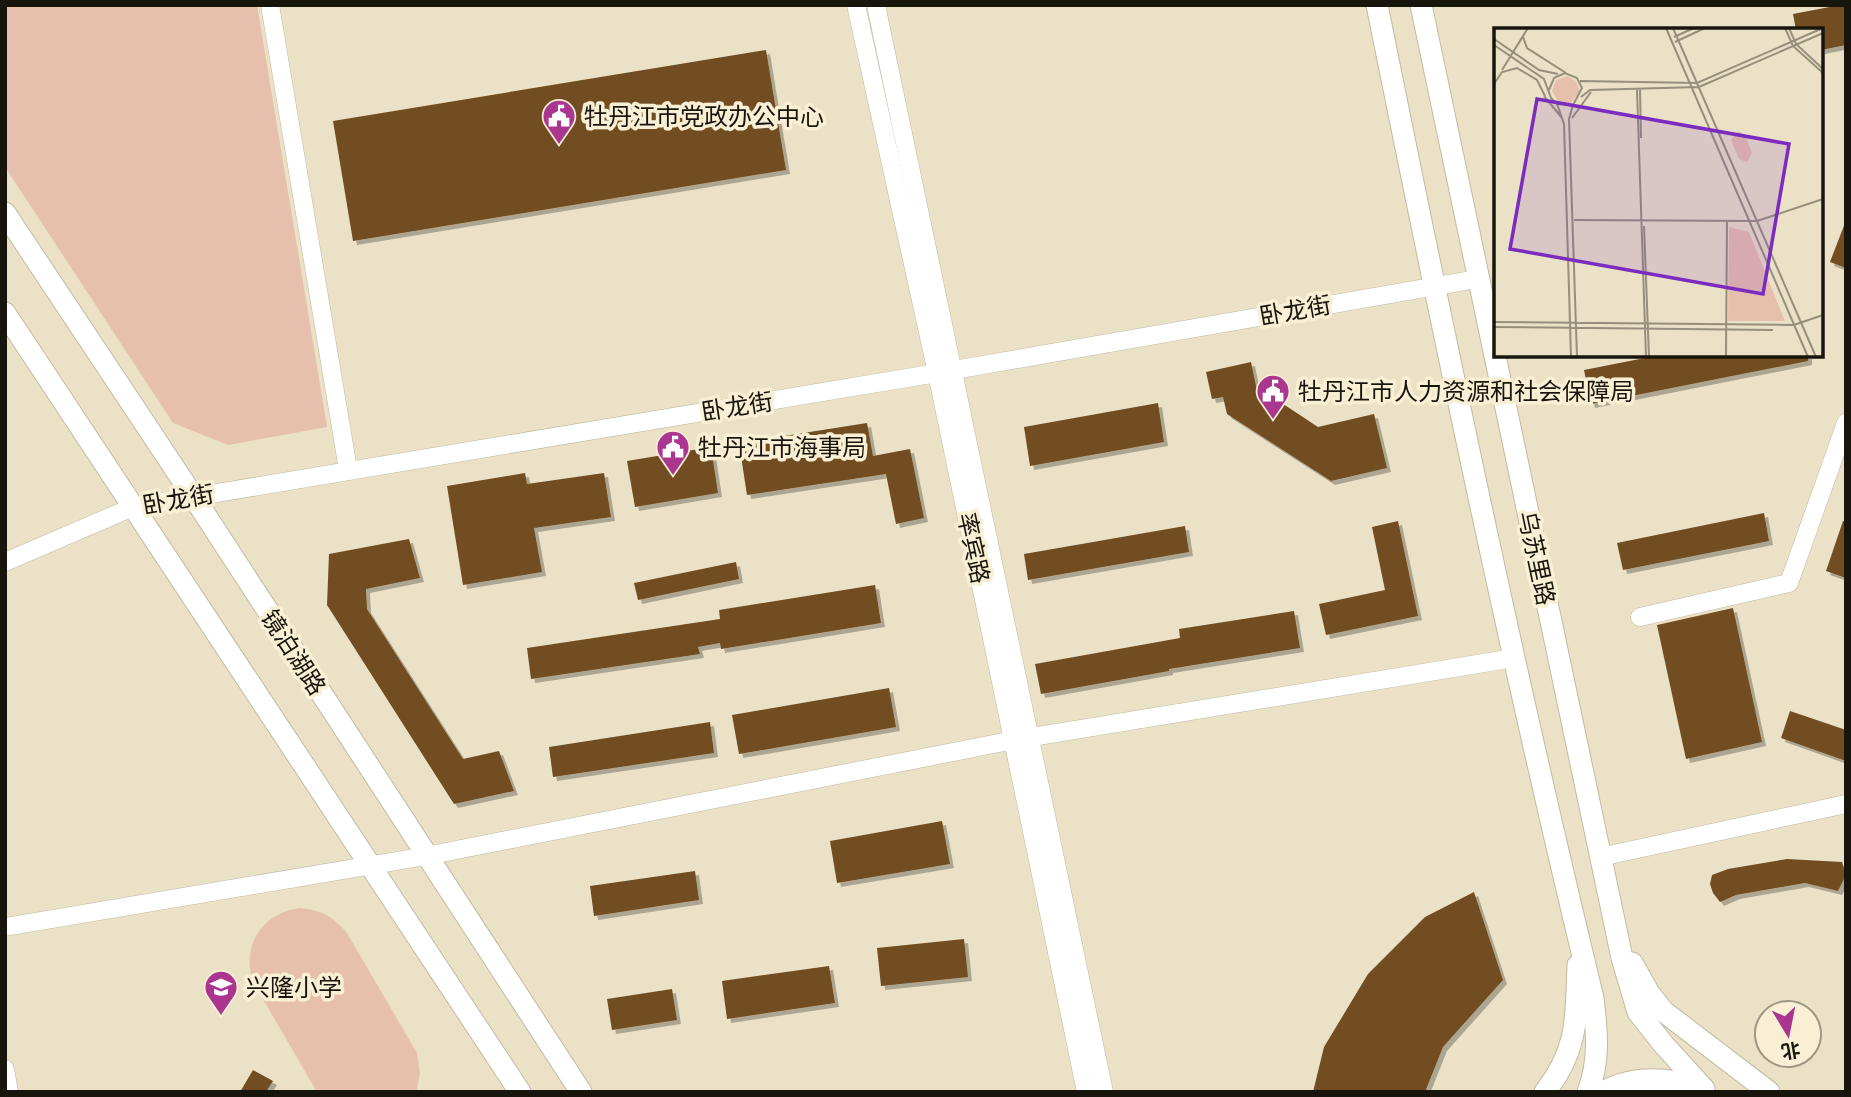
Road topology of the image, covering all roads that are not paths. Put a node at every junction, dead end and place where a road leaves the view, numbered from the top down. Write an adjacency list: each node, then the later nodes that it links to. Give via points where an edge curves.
1 (270, 5): 12 (street)
2 (856, 5): 10 (street, 率宾路)
3 (876, 5): 10 (street, 率宾路)
4 (1377, 5): 8 (main road, 乌苏里路)
5 (1421, 5): 7 (main road, 乌苏里路)
6 (5, 214): 13 (main road, 镜泊湖路)
7 (1477, 279): 8 (street, 卧龙街); 21 (main road, 乌苏里路)
8 (1433, 286): 10 (street, 卧龙街); 17 (main road, 乌苏里路)
9 (5, 313): 14 (main road)
10 (945, 371): 12 (street, 卧龙街); 18 (street, 率宾路)
11 (1846, 424): 16 (street, via 1789,583)
12 (348, 470): 13 (street, 卧龙街)
13 (193, 496): 14 (street, 卧龙街); 20 (main road, 镜泊湖路)
14 (133, 507): 15 (street, 卧龙街); 22 (main road)
15 (5, 562)
16 (1640, 618)
17 (1514, 657): 18 (street); 25 (main road, 乌苏里路)
18 (1022, 739): 20 (street); 31 (street, 率宾路); 32 (street, 率宾路)
19 (1846, 804): 21 (street)
20 (426, 856): 22 (street); 30 (main road, 镜泊湖路)
21 (1600, 857): 24 (main road, 乌苏里路)
22 (371, 866): 23 (street); 29 (main road)
23 (5, 927)
24 (1617, 934): 27 (main road, 乌苏里路, via 1638,1012); 36 (main road, via 1663,1012)
25 (1578, 938): 33 (main road, via 1575,1027 1569,1055); 34 (main road, 乌苏里路, via 1593,998 1598,1044)
26 (5, 1069): 28 (street)
27 (1706, 1090): 35 (main road, via 1673,1080 1642,1080)
28 (9, 1092)
29 (520, 1092)
30 (581, 1092)
31 (1086, 1092)
32 (1104, 1092)
33 (1545, 1092)
34 (1588, 1092)
35 (1603, 1092)
36 (1769, 1092)

